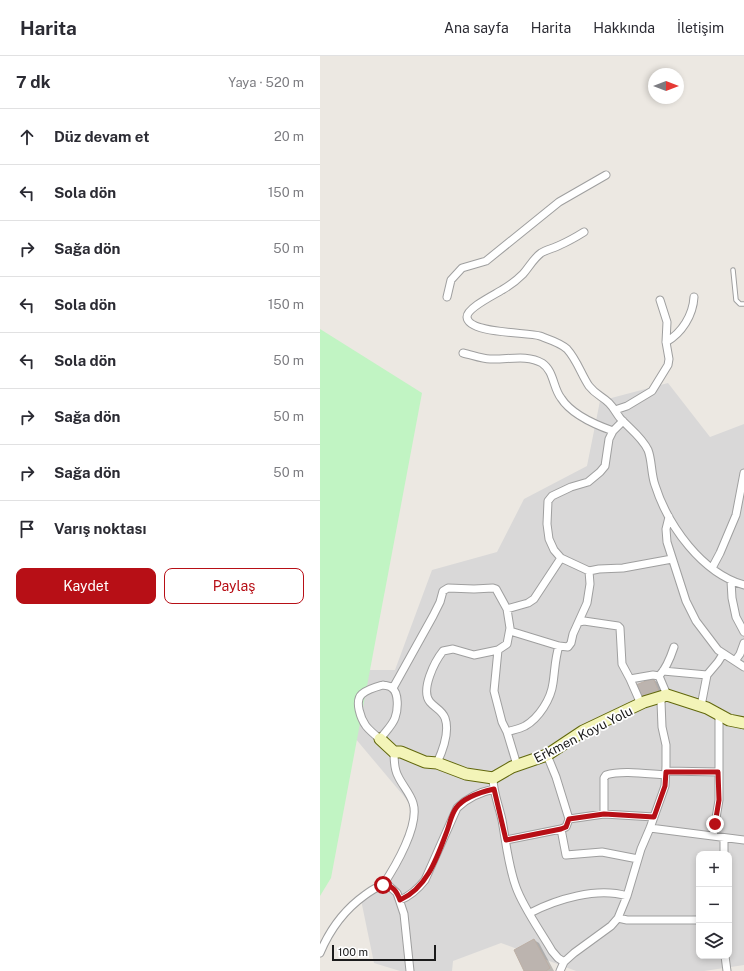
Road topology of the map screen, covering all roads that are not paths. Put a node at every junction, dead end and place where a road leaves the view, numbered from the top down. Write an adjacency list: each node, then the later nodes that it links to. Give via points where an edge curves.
1 (606, 176): 4 (street, via 559,202 486,261 462,268 451,280)
2 (584, 232): 10 (street, via 541,253 522,275 474,307 467,317 468,321 477,327 529,333 561,345 567,349 597,395)
3 (733, 270): 7 (lane, via 736,300)
4 (447, 297)
5 (694, 297): 8 (street, via 685,324)
6 (660, 300): 8 (street, via 667,322)
7 (744, 304)
8 (666, 342): 10 (street, via 668,365 652,391)
9 (463, 353): 12 (street, via 489,359 522,358 544,364 550,372 560,398 588,420)
10 (615, 410): 11 (street)
11 (623, 421): 12 (street); 15 (street, via 648,450 654,485)
12 (612, 431): 16 (street, via 605,466 600,472 588,482 552,496 548,501 549,539)
13 (744, 473): 14 (street)
14 (743, 487): 18 (street, via 736,515)
15 (669, 517): 17 (street, via 666,529); 18 (street, via 683,538 705,564)
16 (561, 558): 19 (street); 22 (street, via 534,599)
17 (672, 559): 19 (street); 30 (street, via 686,601 696,621)
18 (712, 568): 20 (street)
19 (589, 571): 23 (street, via 590,584)
20 (731, 581): 21 (street); 25 (street, via 736,617)
21 (744, 585)
22 (507, 609): 24 (street); 36 (street, via 493,588 448,588 443,591 433,616)
23 (579, 622): 27 (street, via 571,644 568,647); 35 (street, via 620,628 622,664)
24 (510, 631): 27 (street); 29 (street, via 507,644)
25 (744, 632)
26 (744, 643): 31 (street)
27 (559, 646): 42 (street, via 551,693 544,706 527,724)
28 (674, 647): 33 (street)
29 (498, 650): 42 (street, via 494,691); 46 (street, via 474,655 453,649 443,651 436,660 426,692 429,702 442,712 445,719 443,750)
30 (723, 654): 31 (street); 34 (street)
31 (735, 661): 32 (street)
32 (744, 667)
33 (661, 673): 34 (street); 35 (street); 37 (street)
34 (708, 674): 39 (street)
35 (630, 679): 38 (street)
36 (393, 688): 43 (street, via 397,700 395,718); 43 (street, via 383,685 369,689 361,694 358,702 365,725)
37 (664, 696): 38 (street, Erkmen Koyu Yolu); 39 (street); 49 (street, via 660,702 666,744)
38 (641, 704): 45 (street, Erkmen Koyu Yolu, via 583,731)
39 (702, 706): 40 (street)
40 (719, 714): 41 (street); 48 (street)
41 (744, 724)
42 (507, 732): 47 (street)
43 (380, 739): 44 (street)
44 (394, 752): 46 (street, via 425,762); 63 (street, via 397,776 413,804 413,816 404,850)
45 (547, 755): 47 (street, Erkmen Koyu Yolu); 54 (street)
46 (437, 763): 50 (street, via 466,774)
47 (517, 765): 50 (street, Erkmen Koyu Yolu)
48 (718, 772): 49 (street); 57 (street, via 719,800)
49 (666, 773): 52 (street, via 606,775); 53 (street, via 665,786)
50 (493, 778): 51 (street)
51 (494, 789): 59 (street); 65 (street, via 464,800 456,808 426,880)
52 (604, 814): 53 (street); 54 (street)
53 (654, 817): 55 (street)
54 (569, 819): 56 (street, via 566,827)
55 (650, 828): 57 (street); 62 (street)
56 (561, 829): 59 (street); 62 (street, via 566,855 602,852)
57 (713, 836): 58 (street)
58 (724, 838): 60 (street); 61 (street)
59 (506, 840): 66 (street, via 516,888)
60 (744, 840)
61 (724, 851)
62 (638, 859): 64 (street)
63 (383, 885): 65 (street, via 388,885 394,890); 69 (street, via 354,903 341,916)
64 (628, 896): 66 (street, via 591,893); 67 (street)
65 (400, 900): 72 (street, via 404,914)
66 (530, 913): 71 (street, via 552,951)
67 (618, 918): 68 (street, via 633,921); 71 (street)
68 (696, 920)
69 (320, 952)
70 (726, 959): 74 (street)
71 (564, 962): 73 (street)
72 (410, 971)
73 (560, 971)
74 (726, 971)

